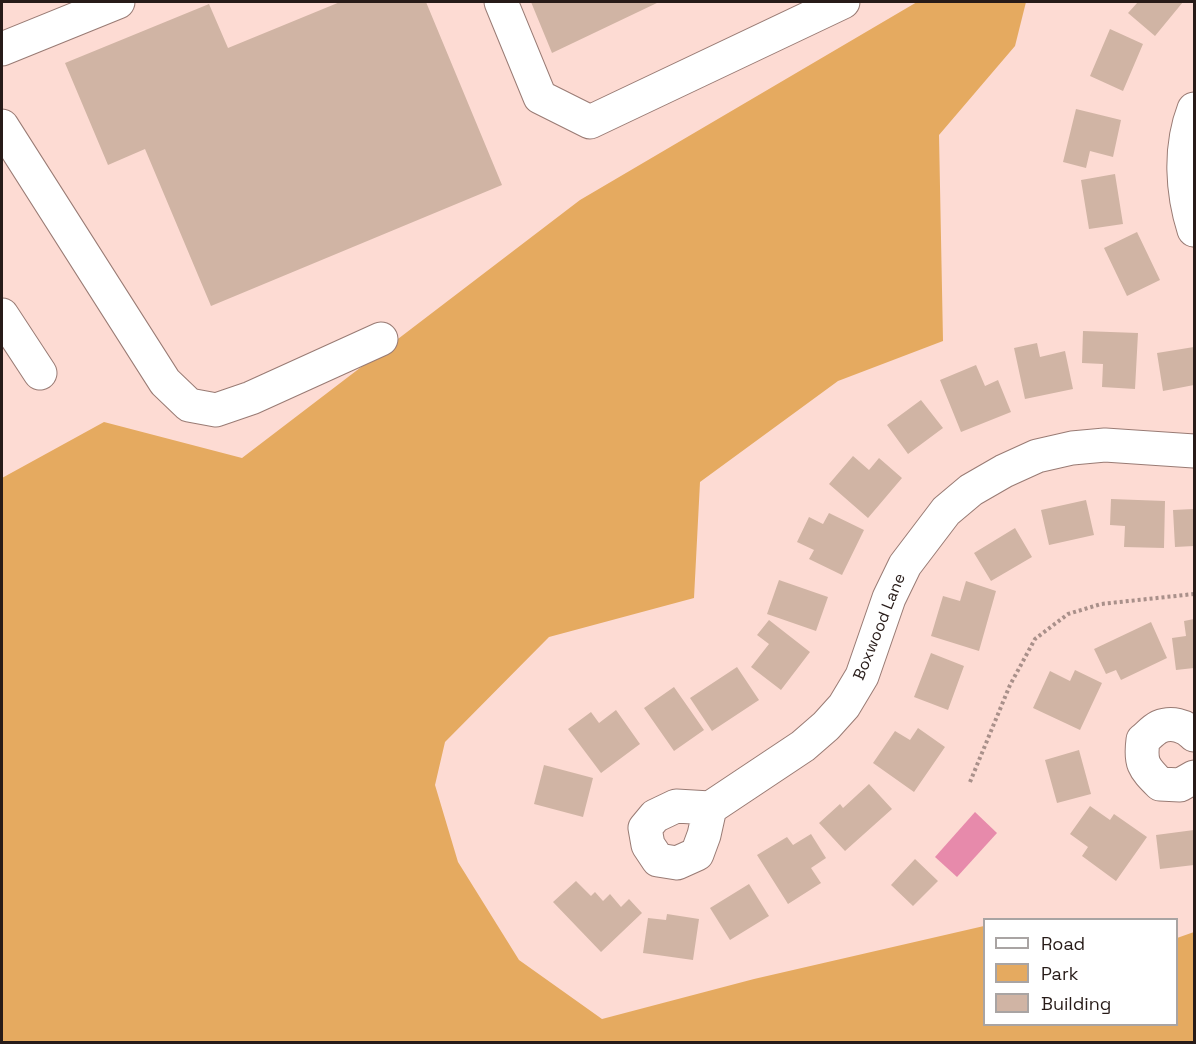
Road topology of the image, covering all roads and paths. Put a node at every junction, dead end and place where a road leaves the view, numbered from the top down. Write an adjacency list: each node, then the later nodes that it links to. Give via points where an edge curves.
1 (118, 2): 4 (street)
2 (501, 2): 3 (street, via 540,97 590,122)
3 (843, 2)
4 (2, 49)
5 (1194, 109): 7 (street, via 1185,141 1184,178)
6 (2, 126): 9 (street, via 165,382 189,405 216,410 251,398)
7 (1194, 230)
8 (2, 315): 10 (street)
9 (381, 339)
10 (40, 373)
11 (1194, 451): 16 (street, Boxwood Lane, via 1105,445 1072,448 1037,456 971,490 946,511 905,565 862,676 844,706 803,746)
12 (1194, 594): 15 (path, via 1101,604 1068,614 1035,639 1010,685)
13 (1194, 735): 14 (street, via 1174,724 1158,728 1143,740 1141,755 1146,770 1160,784 1180,785)
14 (1194, 777)
15 (970, 782)
16 (710, 808)

